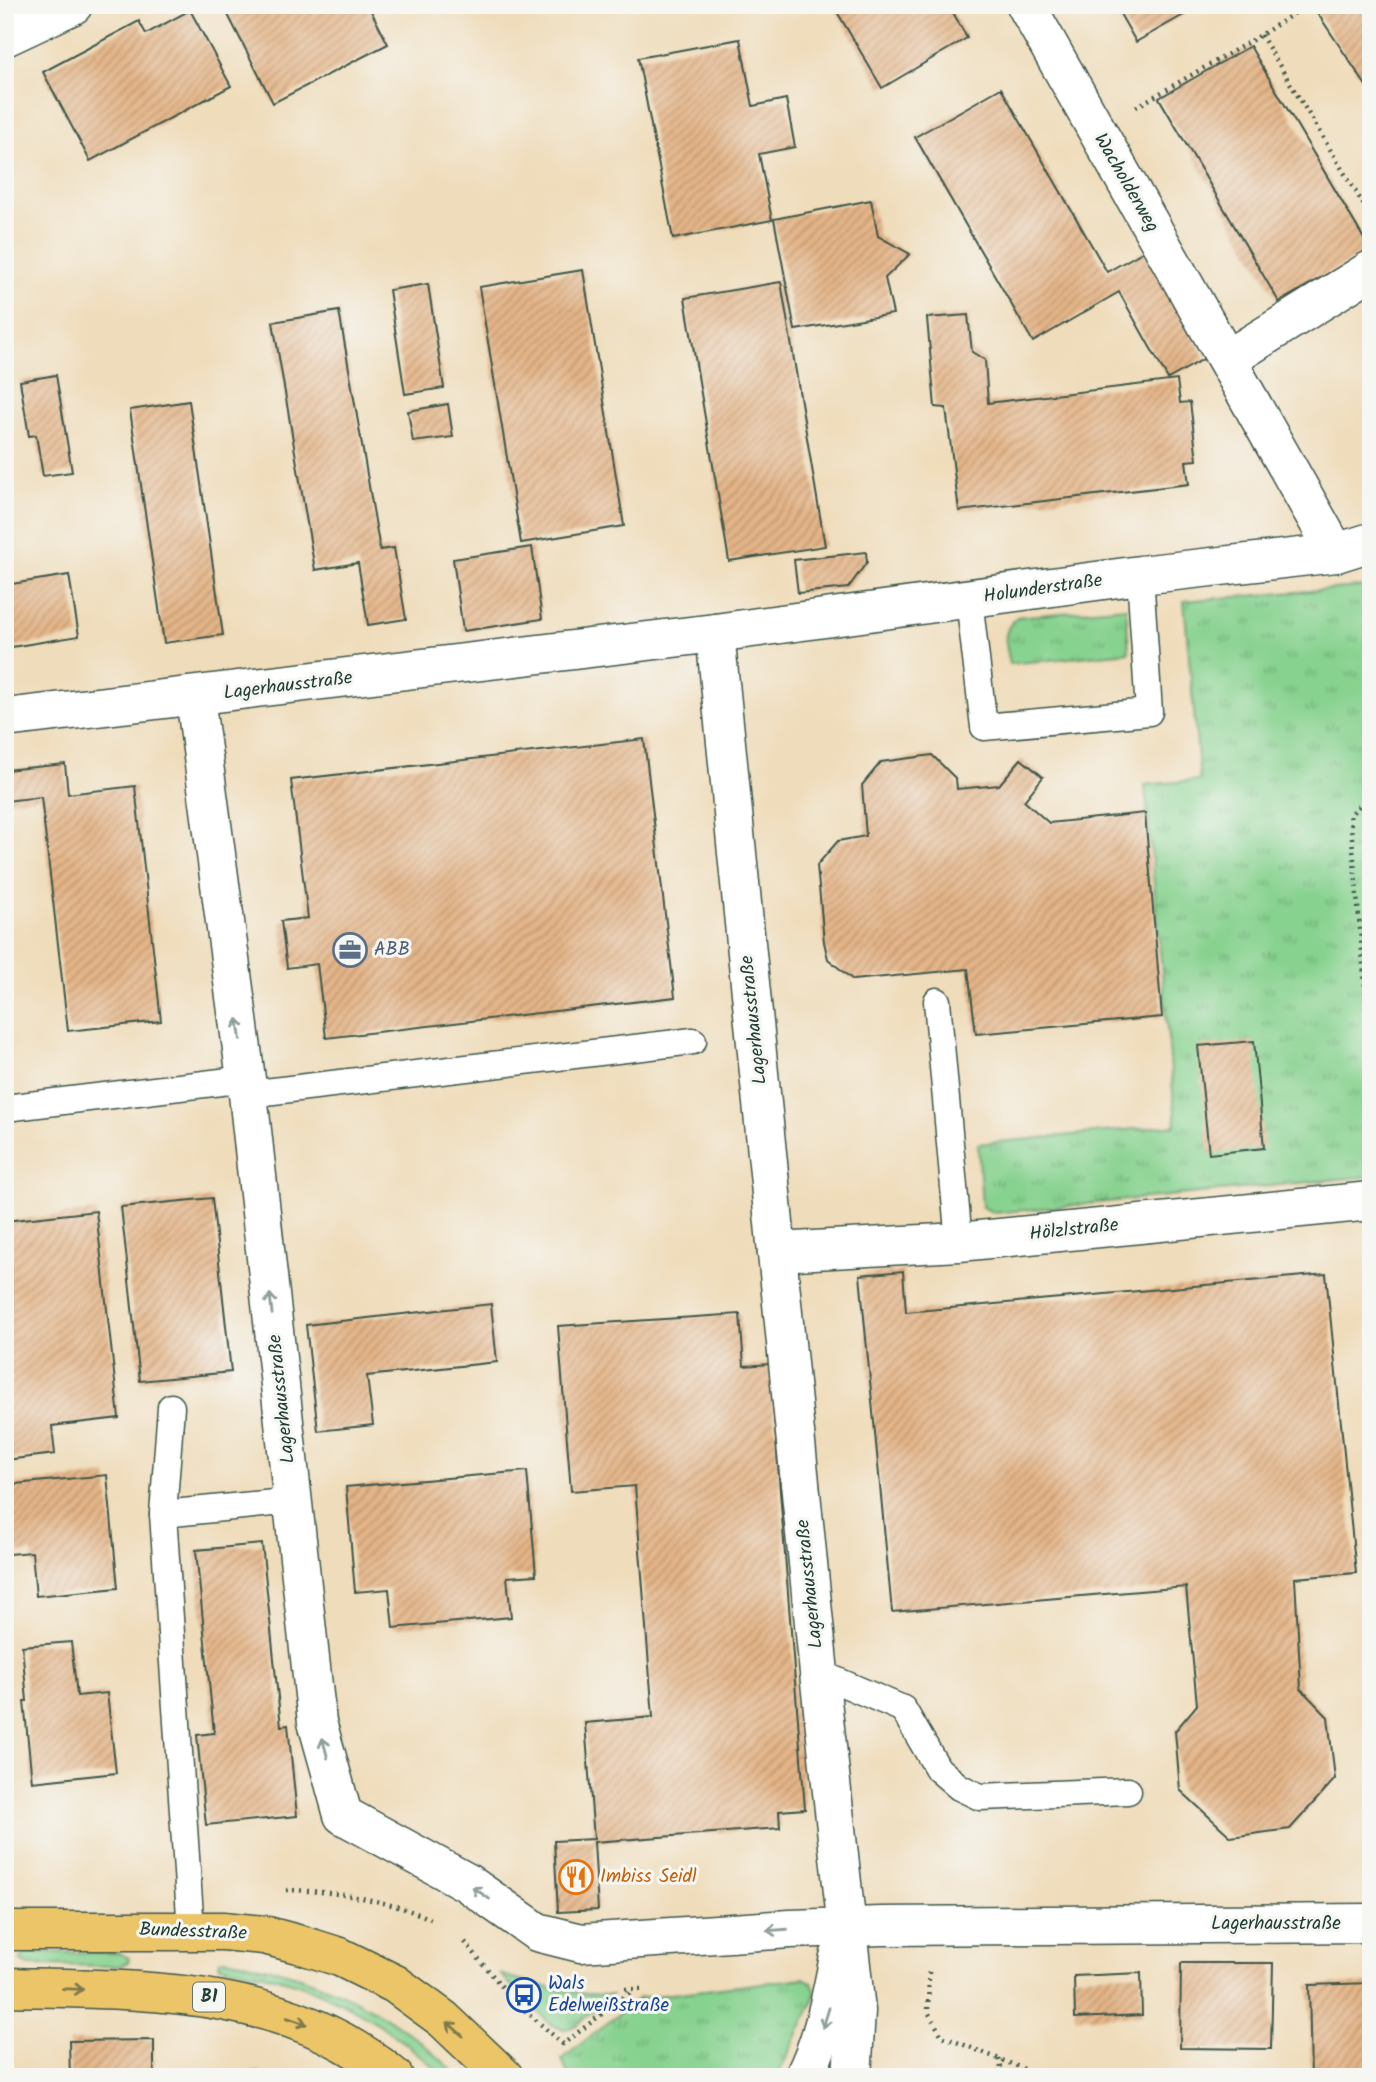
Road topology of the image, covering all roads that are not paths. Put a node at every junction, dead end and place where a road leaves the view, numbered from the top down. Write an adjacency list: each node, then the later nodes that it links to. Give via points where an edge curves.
1 (73, 5): 3 (street)
2 (1026, 5): 5 (street, Wacholderweg)
3 (5, 37)
4 (1371, 270): 5 (street)
5 (1228, 359): 6 (street, Wacholderweg)
6 (1359, 550): 7 (street, Holunderstraße)
7 (1140, 575): 8 (street, Holunderstraße); 8 (lane, via 1149,712 984,727)
8 (970, 599): 9 (street, Holunderstraße)
9 (715, 634): 10 (street, Lagerhausstraße); 18 (street, Lagerhausstraße)
10 (195, 697): 11 (street, Lagerhausstraße); 14 (street, Lagerhausstraße, one-way to 10)
11 (5, 718)
12 (937, 1001): 17 (lane)
13 (692, 1041): 14 (lane)
14 (247, 1086): 15 (lane); 20 (street, Lagerhausstraße, one-way to 14)
15 (5, 1108)
16 (1371, 1201): 17 (street, Hölzlstraße)
17 (959, 1242): 18 (street, Hölzlstraße)
18 (777, 1252): 22 (street, Lagerhausstraße)
19 (171, 1407): 21 (lane)
20 (293, 1501): 21 (lane); 25 (street, Lagerhausstraße, one-way to 20, via 582,1943 537,1932 466,1882 343,1815 317,1722)
21 (163, 1514): 27 (lane)
22 (819, 1673): 23 (lane, via 903,1709 938,1769 980,1797); 25 (street, Lagerhausstraße)
23 (1128, 1791)
24 (1371, 1923): 25 (street, Lagerhausstraße)
25 (845, 1927): 31 (street, Lagerhausstraße, one-way to 31, via 830,2003); 32 (street, Lagerhausstraße, via 856,2011)
26 (5, 1931): 27 (main road, Bundesstraße)
27 (191, 1931): 30 (main road, Bundesstraße, one-way to 27, via 417,1999 340,1956 264,1936)
28 (5, 1987): 29 (main road, B1, one-way to 29, via 151,1991 259,2008 326,2031)
29 (394, 2077)
30 (504, 2077)
31 (804, 2077)
32 (852, 2077)

